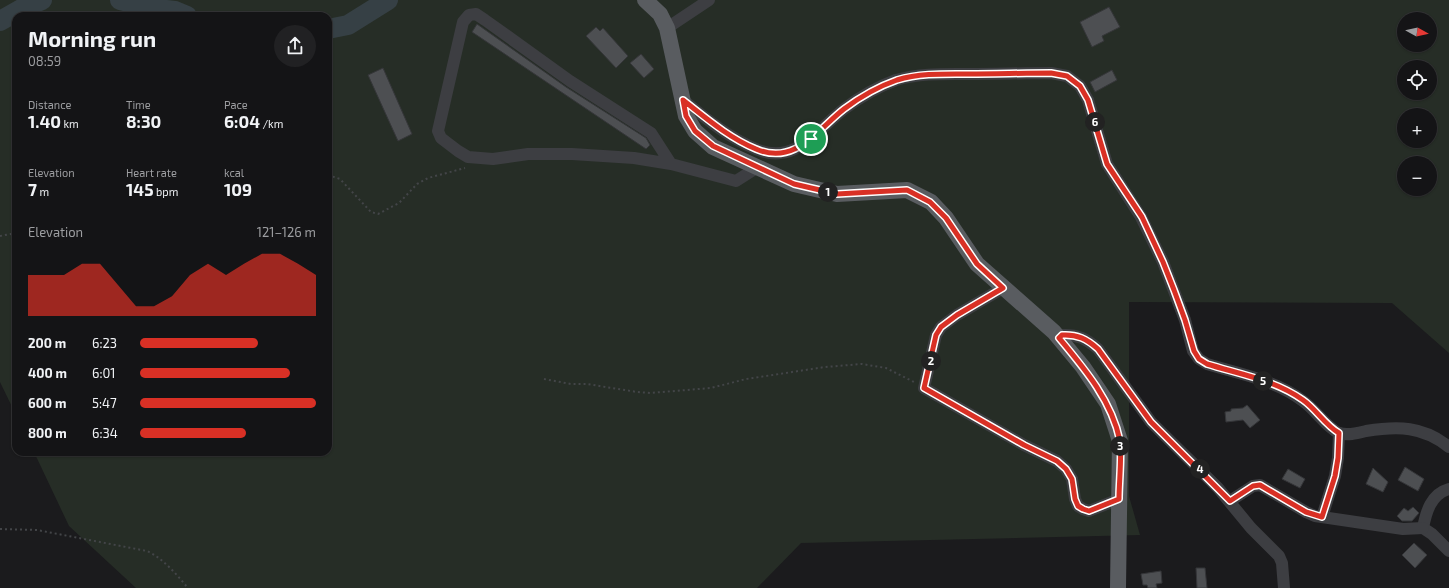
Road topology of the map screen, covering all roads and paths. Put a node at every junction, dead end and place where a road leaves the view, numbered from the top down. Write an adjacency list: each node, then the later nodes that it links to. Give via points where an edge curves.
1 (645, 0): 3 (main road, via 660,14)
2 (709, 0): 3 (street)
3 (667, 28): 4 (main road)
4 (683, 100): 7 (main road, via 686,116 695,131 713,146); 15 (street, via 757,150 777,153 794,150 870,91 898,80 929,74 1051,73 1067,76 1080,86 1088,100 1107,164 1142,217 1199,359 1207,364 1275,384 1303,400)
5 (482, 159): 6 (street, via 528,154 572,154 634,158); 6 (street, via 468,157 458,151 441,138 438,131 463,22 468,15 476,14 570,81 650,133); 8 (path, via 473,166 428,178 416,184 399,203 378,214 371,212 340,179)
6 (671, 164): 7 (street, via 736,181)
7 (758, 167): 11 (main road, via 794,184 837,194 907,190 930,202 946,218 977,264)
8 (332, 176)
9 (12, 234): 10 (path)
10 (0, 236)
11 (1003, 288): 12 (main road); 14 (street, via 941,327 936,335)
12 (1059, 338): 18 (main road, via 1108,404 1120,441); 19 (street, via 1062,335 1079,336 1098,349 1151,422)
13 (544, 379): 14 (path, via 650,393 711,388 746,379 862,364 886,368)
14 (924, 388): 18 (street, via 1057,461 1072,479 1075,499 1078,506 1083,509 1089,511)
15 (1339, 433): 16 (street, via 1414,429 1435,437); 20 (street, via 1335,476)
16 (1449, 448)
17 (1449, 489): 21 (street, via 1432,501)
18 (1119, 499): 25 (main road)
19 (1230, 501): 20 (street, via 1253,486 1260,485 1306,512); 26 (street, via 1247,524 1279,556)
20 (1322, 517): 21 (street, via 1403,529)
21 (1423, 528): 23 (street)
22 (0, 529): 24 (path, via 37,530 147,551 166,563)
23 (1449, 551)
24 (188, 588)
25 (1118, 588)
26 (1284, 588)

